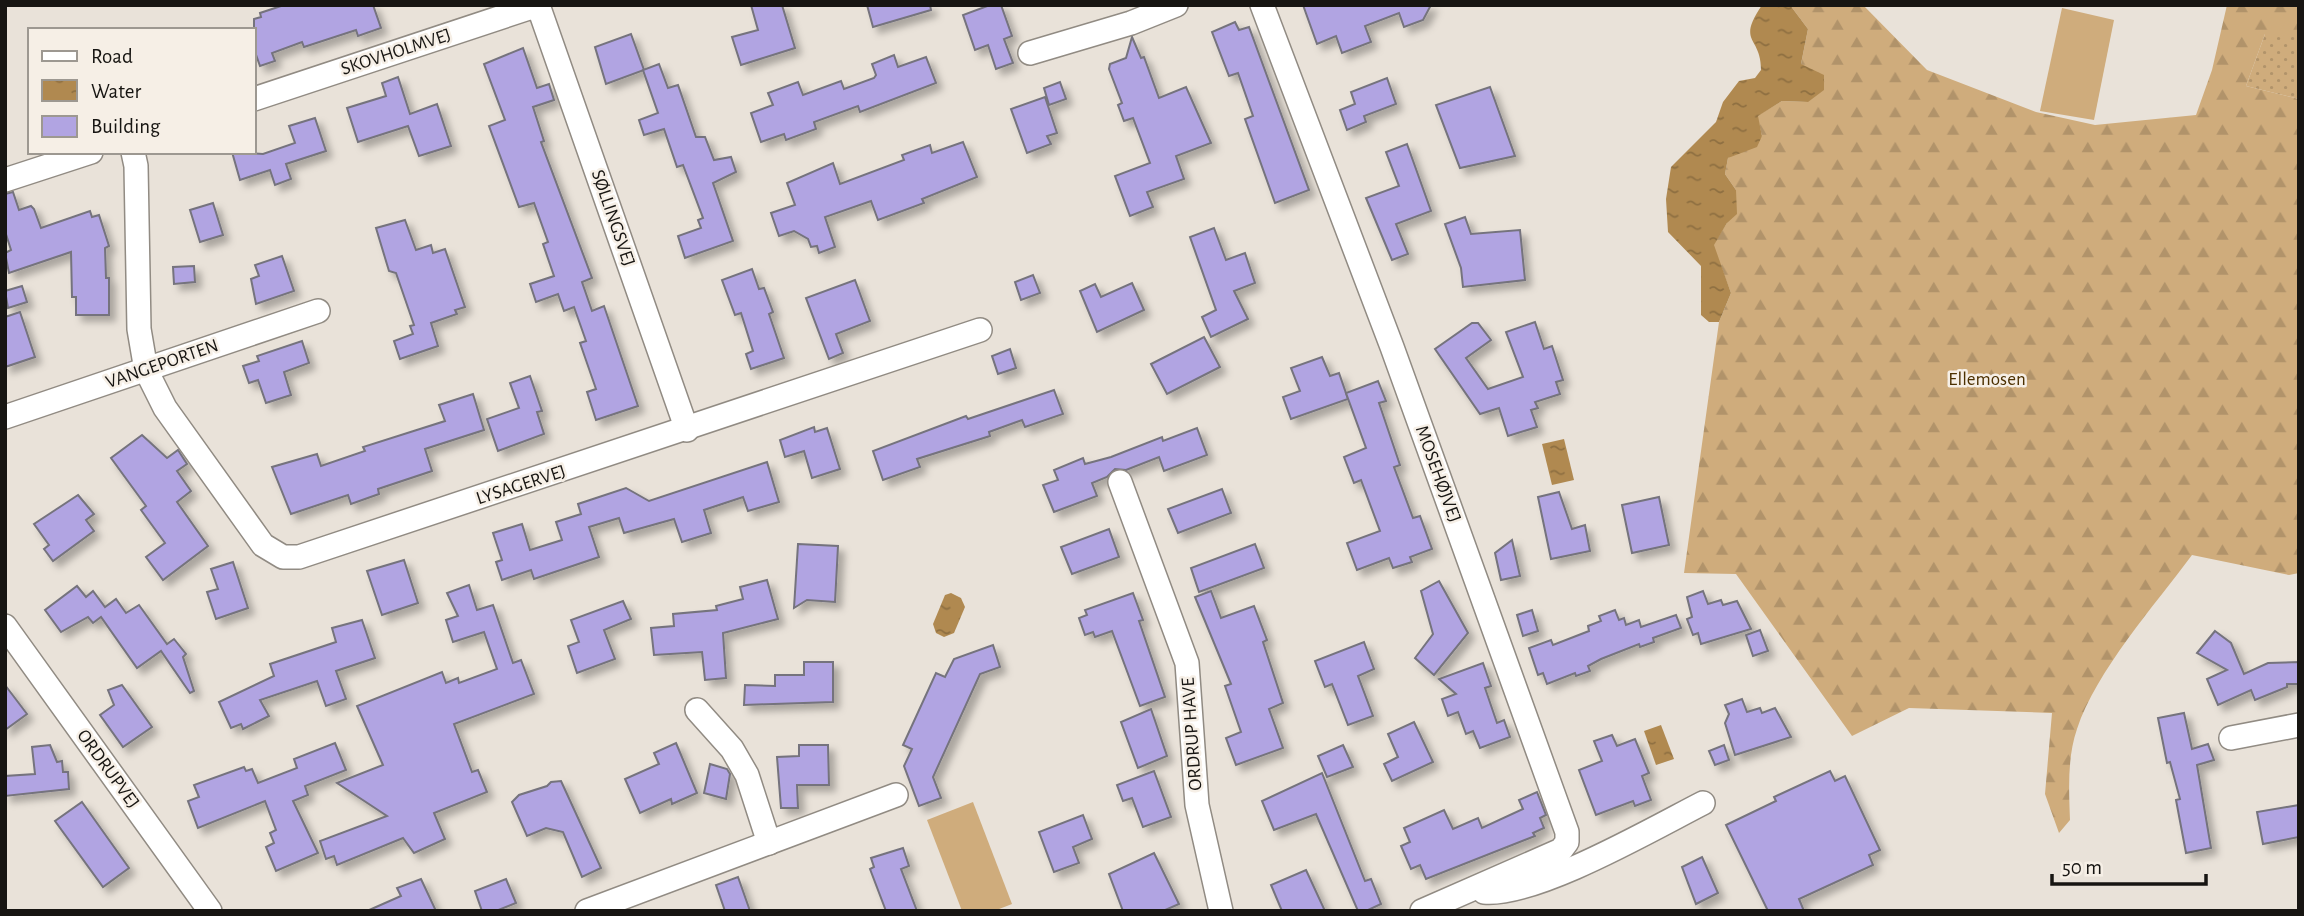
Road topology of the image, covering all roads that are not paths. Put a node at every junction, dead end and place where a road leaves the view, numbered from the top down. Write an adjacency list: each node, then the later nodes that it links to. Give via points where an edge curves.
1 (538, 5): 5 (street, SKOVHOLMVEJ); 13 (street, SØLLINGSVEJ)
2 (1176, 5): 4 (street)
3 (1262, 5): 22 (street, MOSEHØJVEJ, via 1392,347 1567,832 1561,850)
4 (1030, 53)
5 (256, 98)
6 (85, 154): 8 (street)
7 (133, 154): 11 (street, via 139,329)
8 (5, 180)
9 (318, 310): 11 (street, VANGEPORTEN)
10 (980, 330): 13 (street, LYSAGERVEJ)
11 (146, 370): 12 (street, VANGEPORTEN); 13 (street, LYSAGERVEJ, via 165,408 263,545 283,557 299,557)
12 (5, 417)
13 (687, 430)
14 (1120, 482): 25 (street, ORDRUP HAVE, via 1187,663 1197,805)
15 (5, 626): 23 (street, ORDRUPVEJ)
16 (697, 710): 21 (street, via 732,749 747,775)
17 (2299, 725): 18 (street)
18 (2231, 738)
19 (896, 795): 21 (street)
20 (1703, 803): 22 (street, MOSEHØJVEJ, via 1600,857 1521,888 1488,893)
21 (769, 843): 24 (street)
22 (1470, 890): 26 (street, MOSEHØJVEJ)
23 (210, 911)
24 (587, 911)
25 (1221, 911)
26 (1422, 911)

